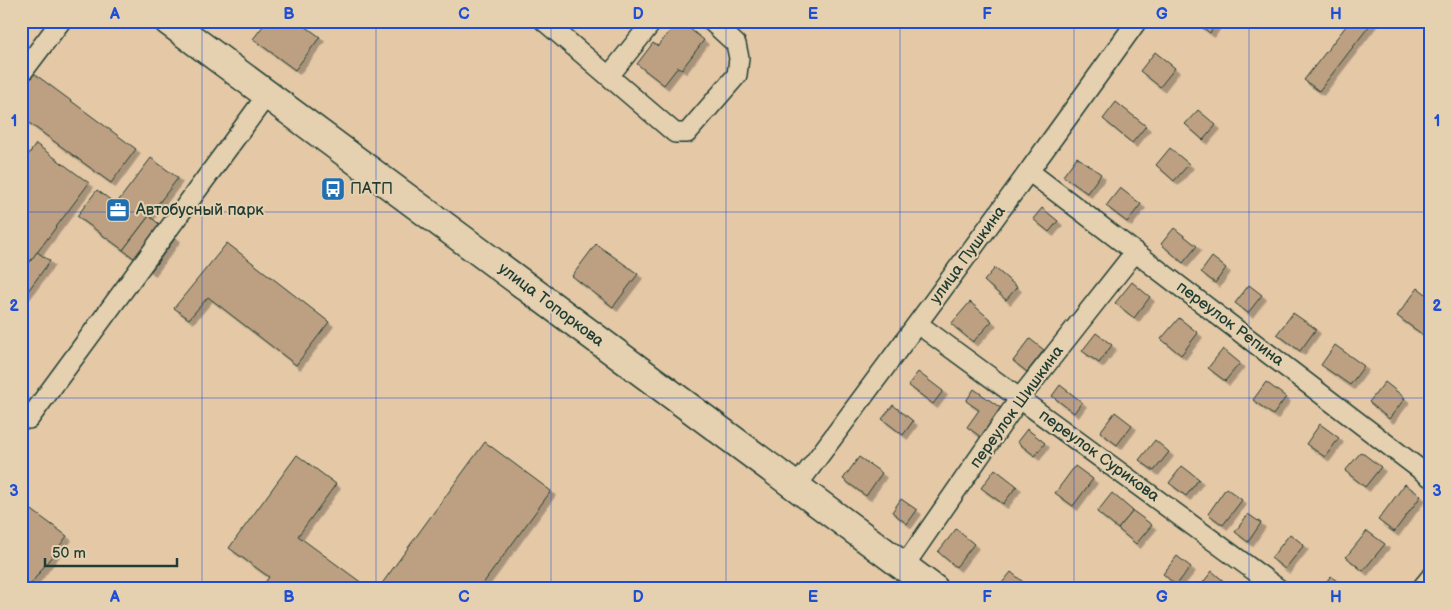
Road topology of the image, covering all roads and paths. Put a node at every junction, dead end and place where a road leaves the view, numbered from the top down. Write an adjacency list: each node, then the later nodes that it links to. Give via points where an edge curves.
1 (61, 21): 7 (street)
2 (168, 21): 9 (highway, улица Топоркова)
3 (544, 21): 8 (street)
4 (653, 21): 8 (street)
5 (711, 21): 8 (street, via 736,44 739,58 737,75 687,133 674,133)
6 (1137, 21): 10 (street, улица Пушкина)
7 (21, 74)
8 (609, 76)
9 (267, 95): 14 (street); 16 (highway, улица Топоркова)
10 (1030, 172): 11 (street, переулок Репина); 12 (street, улица Пушкина)
11 (1135, 252): 13 (street, переулок Шишкина); 15 (street, переулок Репина)
12 (918, 324): 13 (street, переулок Сурикова); 16 (street, улица Пушкина)
13 (1020, 398): 17 (street, переулок Шишкина); 20 (street, переулок Сурикова)
14 (29, 419)
15 (1430, 476)
16 (796, 487): 17 (highway, улица Топоркова)
17 (904, 566): 19 (highway, улица Топоркова)
18 (1430, 578): 21 (street)
19 (934, 589)
20 (1280, 589)
21 (1421, 589)

